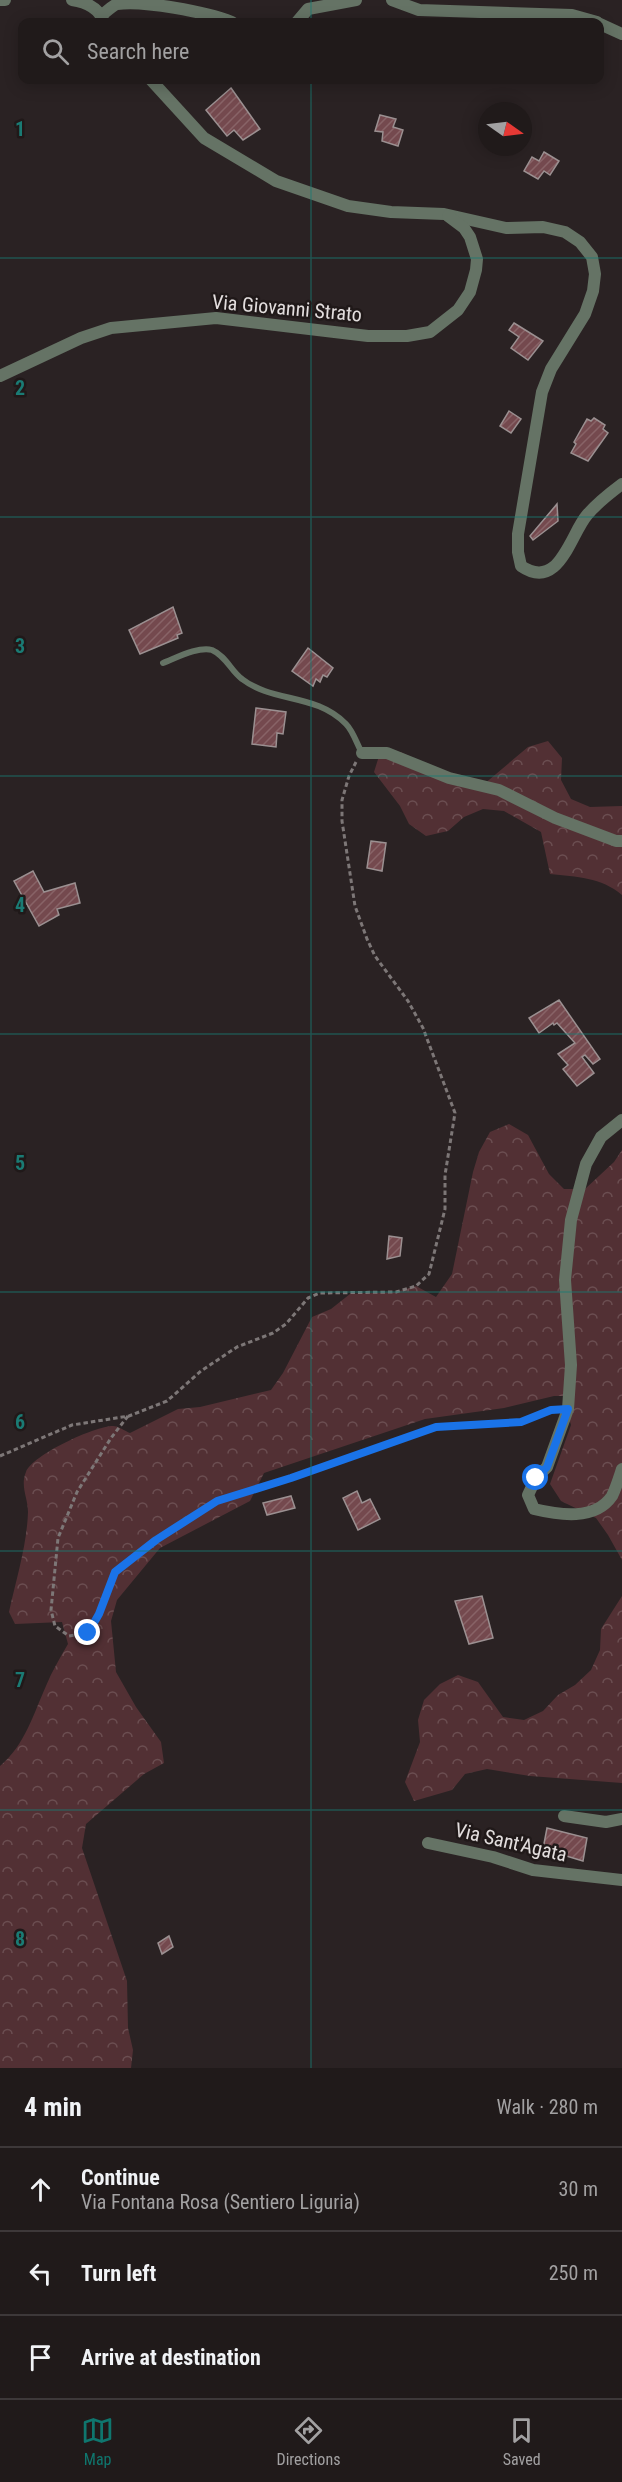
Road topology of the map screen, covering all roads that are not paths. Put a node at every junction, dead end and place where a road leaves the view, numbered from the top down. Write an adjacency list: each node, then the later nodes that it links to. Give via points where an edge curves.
1 (0, 0): 2 (street)
2 (5, 0)
3 (72, 0): 6 (street, via 93,7)
4 (356, 0): 9 (street, via 308,9)
5 (392, 0): 10 (street, via 419,10)
6 (102, 18)
7 (104, 18): 8 (street, via 117,4 142,2 183,7)
8 (219, 18)
9 (300, 18)
10 (582, 18)
11 (604, 26): 12 (street)
12 (622, 34)
13 (154, 84): 14 (street, via 204,138 276,181 348,206)
14 (444, 214): 15 (street, Via Giovanni Strato, via 470,237 476,270 470,292 458,310 430,332 368,336 216,318 111,328); 16 (street, via 492,226 543,227 565,232 592,257 596,274 585,314 551,369 542,392 519,534 521,566 529,572 549,570 562,559 586,516)
15 (0, 376)
16 (622, 483)
17 (164, 663): 18 (lane, via 210,649 242,679 266,691 316,703 347,725)
18 (362, 753): 19 (street, via 387,753 449,778 499,790 555,818)
19 (622, 842)
20 (622, 1120): 21 (street, via 601,1137 586,1164 571,1220 565,1280 571,1365 568,1409 547,1467 528,1495 534,1509 553,1514 597,1510 612,1496)
21 (622, 1469)
22 (564, 1816): 23 (street, via 606,1822)
23 (622, 1819)
24 (428, 1843): 25 (street, Via Sant'Agata, via 542,1872)
25 (622, 1880)

